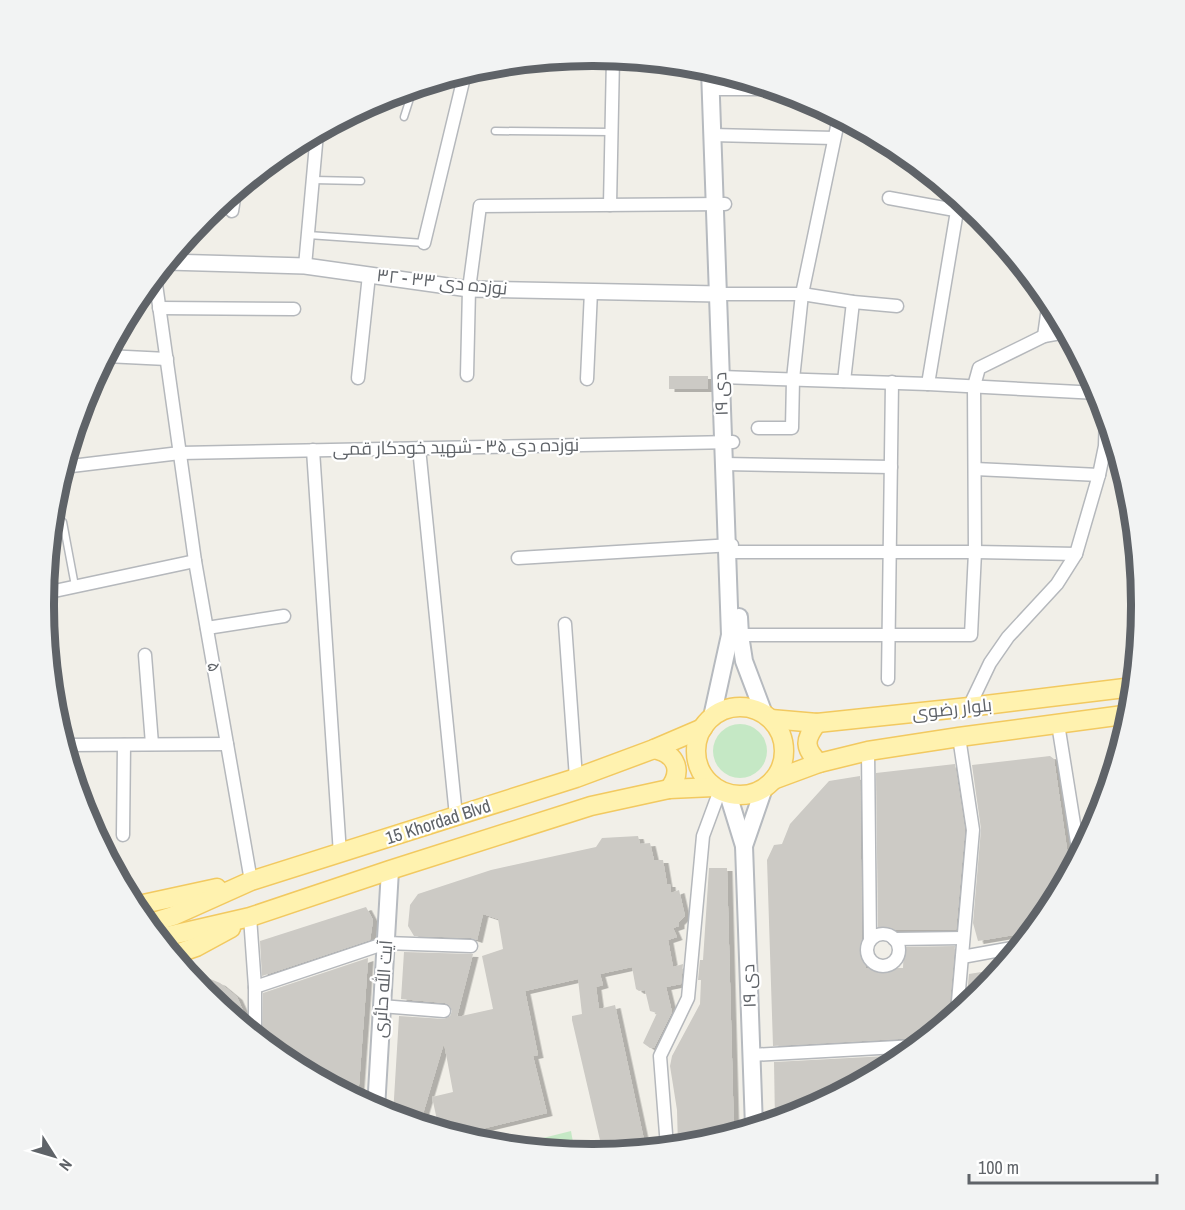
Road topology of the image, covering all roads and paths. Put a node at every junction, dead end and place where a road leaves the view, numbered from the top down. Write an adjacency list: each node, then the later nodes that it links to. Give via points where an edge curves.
1 (613, 67): 9 (street)
2 (463, 83): 23 (street)
3 (718, 84): 4 (street); 10 (main road, ۱۹ دی)
4 (733, 85)
5 (410, 98): 6 (lane)
6 (404, 117)
7 (837, 125): 11 (street)
8 (495, 131): 9 (lane)
9 (611, 132): 19 (street)
10 (718, 135): 11 (street); 18 (main road, ۱۹ دی)
11 (834, 138): 31 (street)
12 (316, 143): 13 (street)
13 (313, 180): 14 (lane); 22 (street)
14 (361, 181)
15 (889, 198): 16 (street)
16 (952, 203)
17 (233, 204): 21 (street)
18 (720, 204): 19 (street); 30 (main road, ۱۹ دی)
19 (610, 205): 28 (street, via 480,206)
20 (957, 209): 48 (street)
21 (232, 211)
22 (308, 236): 23 (lane); 25 (street)
23 (424, 243)
24 (178, 262): 25 (street, ۳۲ - نوزده دی ۳۳)
25 (305, 266): 26 (street, ۳۲ - نوزده دی ۳۳)
26 (369, 275): 28 (street, ۳۲ - نوزده دی ۳۳); 43 (street)
27 (157, 289): 34 (street, ۵)
28 (469, 289): 29 (street, ۳۲ - نوزده دی ۳۳); 41 (street)
29 (591, 291): 30 (street, ۳۲ - نوزده دی ۳۳); 44 (street)
30 (723, 294): 31 (street); 42 (main road, ۱۹ دی)
31 (802, 294): 32 (street); 45 (street)
32 (853, 302): 33 (street); 46 (street)
33 (897, 306)
34 (159, 308): 35 (street); 40 (street, ۵)
35 (294, 309)
36 (1047, 317): 38 (street)
37 (1057, 334): 38 (street)
38 (1044, 336): 49 (street, via 979,368)
39 (115, 356): 40 (street)
40 (167, 359): 56 (street, ۵)
41 (467, 375)
42 (726, 377): 45 (street); 52 (main road, ۱۹ دی)
43 (358, 378)
44 (587, 379)
45 (793, 379): 46 (street); 51 (street, via 792,428)
46 (844, 381): 47 (street)
47 (892, 382): 48 (street); 59 (street)
48 (928, 384): 49 (street)
49 (974, 386): 50 (street); 60 (street)
50 (1087, 392)
51 (758, 428)
52 (728, 442): 54 (street, نوزده دی ۳۵ - شهید خودکار قمی); 57 (main road, ۱۹ دی)
53 (1105, 442): 61 (street)
54 (419, 448): 55 (street, نوزده دی ۳۵ - شهید خودکار قمی); 97 (street)
55 (313, 450): 56 (street, نوزده دی ۳۵ - شهید خودکار قمی); 101 (street)
56 (180, 453): 58 (street, نوزده دی ۳۵ - شهید خودکار قمی); 68 (street, ۵)
57 (729, 465): 59 (street); 63 (main road, ۱۹ دی)
58 (72, 466)
59 (891, 467): 65 (street)
60 (975, 469): 61 (street); 64 (street)
61 (1099, 475): 66 (street)
62 (63, 522): 69 (lane)
63 (732, 549): 65 (street); 67 (street); 74 (main road, ۱۹ دی); 82 (main road, ۱۹ دی, via 730,635)
64 (975, 552): 65 (street); 66 (street); 75 (street, via 971,635)
65 (890, 553): 75 (street)
66 (1076, 554): 79 (street, via 1057,584 1008,637 990,663)
67 (518, 558)
68 (195, 561): 69 (street); 73 (street, ۵)
69 (75, 587): 70 (street)
70 (54, 592)
71 (284, 616): 73 (street)
72 (565, 624): 93 (street)
73 (207, 628): 88 (street, ۵)
74 (740, 635): 75 (street); 81 (main road, ۱۹ دی, via 744,661)
75 (889, 635): 77 (street)
76 (145, 655): 87 (street)
77 (888, 679)
78 (1124, 688): 79 (main road, بلوار رضوی)
79 (969, 707): 83 (main road, بلوار رضوی)
80 (1120, 716): 84 (main road, بلوار رضوی)
81 (767, 717): 82 (main road, via 747,708 729,708); 83 (main road, بلوار رضوی); 94 (main road, via 780,733 784,749 782,766)
82 (707, 722): 90 (main road, 15 Khordad Blvd); 96 (main road, via 696,753 705,778)
83 (816, 723): 92 (main road, via 807,743 808,751)
84 (1058, 724): 85 (main road, بلوار رضوی); 99 (street)
85 (959, 737): 91 (main road, بلوار رضوی); 109 (street, via 973,830)
86 (124, 744): 87 (street); 89 (street); 98 (street)
87 (152, 744): 88 (street)
88 (227, 744): 103 (street, ۵)
89 (72, 745)
90 (654, 749): 93 (main road, 15 Khordad Blvd); 95 (main road, via 670,756 675,764 677,773)
91 (868, 751): 92 (main road, بلوار رضوی); 111 (street)
92 (819, 763): 94 (main road, بلوار رضوی)
93 (576, 778): 97 (main road, 15 Khordad Blvd)
94 (769, 784): 96 (main road, via 753,794); 100 (main road)
95 (669, 789): 96 (main road, 15 Khordad Blvd); 102 (main road, 15 Khordad Blvd, via 591,806)
96 (721, 790): 100 (main road); 126 (street, via 703,836 688,998 660,1056)
97 (456, 816): 101 (main road, 15 Khordad Blvd)
98 (123, 835)
99 (1077, 840)
100 (744, 846): 123 (main road, ۱۹ دی)
101 (340, 854): 103 (main road, 15 Khordad Blvd)
102 (390, 870): 105 (main road, 15 Khordad Blvd); 112 (main road, آیت الله حائری)
103 (251, 881): 104 (main road); 107 (main road, 15 Khordad Blvd)
104 (145, 904)
105 (250, 917): 107 (main road, 15 Khordad Blvd); 115 (main road); 117 (street)
106 (159, 924): 107 (main road)
107 (176, 925): 108 (main road)
108 (165, 933)
109 (963, 938): 110 (street); 116 (street)
110 (894, 939): 111 (street, via 886,934); 111 (street, via 898,956 884,966 869,958)
111 (870, 940)
112 (386, 944): 113 (street); 117 (street); 119 (main road, آیت الله حائری)
113 (471, 946)
114 (1006, 949): 116 (street)
115 (181, 952)
116 (962, 957): 118 (street)
117 (255, 987): 121 (street)
118 (958, 1000)
119 (381, 1006): 120 (street); 124 (main road, آیت الله حائری)
120 (444, 1011)
121 (255, 1024)
122 (900, 1047): 123 (street)
123 (751, 1055): 125 (main road, ۱۹ دی)
124 (377, 1099)
125 (754, 1119)
126 (666, 1138)

